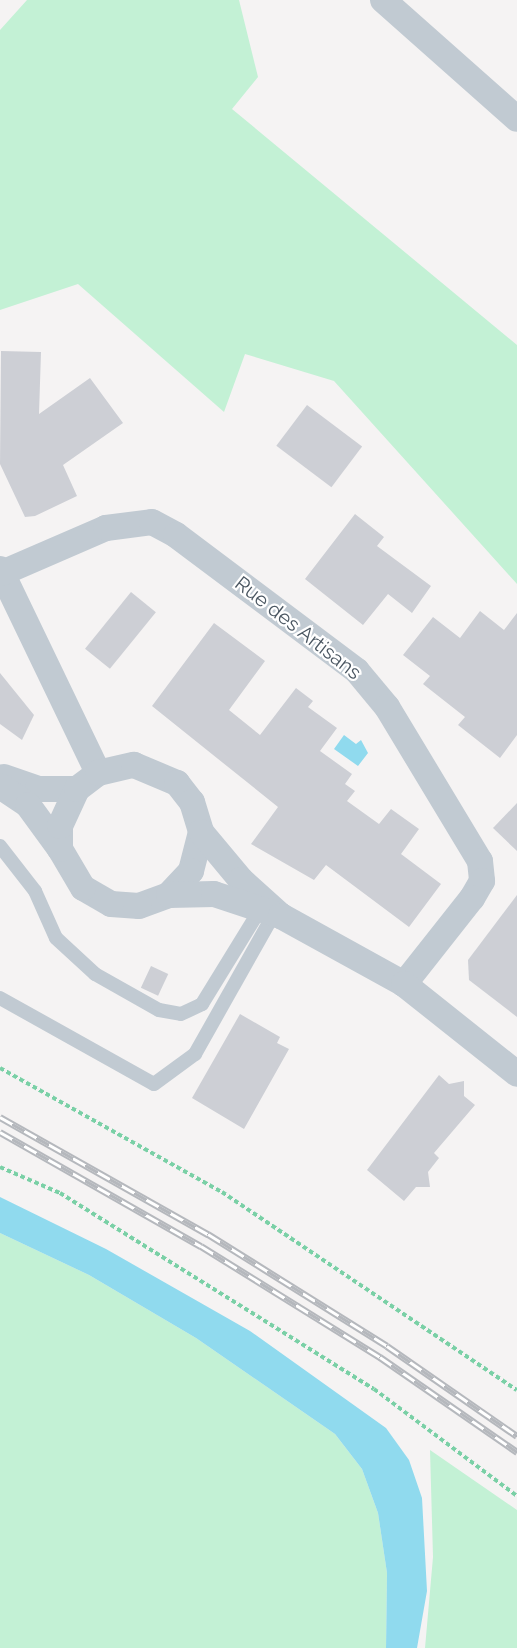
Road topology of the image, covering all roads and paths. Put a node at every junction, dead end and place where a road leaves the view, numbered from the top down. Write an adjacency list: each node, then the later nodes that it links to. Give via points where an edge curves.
1 (383, 0): 2 (street)
2 (517, 119)
3 (1, 571): 4 (street); 13 (street, Rue des Artisans, via 106,528 152,522 176,535 357,671 387,707 480,861 482,881 472,898)
4 (98, 773): 7 (street); 8 (street, via 134,765 166,775 192,802)
5 (0, 775): 7 (street, via 38,789)
6 (0, 786): 10 (street, via 28,805)
7 (77, 789): 10 (street, via 60,826)
8 (201, 832): 11 (street, via 191,871); 12 (street)
9 (0, 846): 12 (lane, via 34,891 56,938 95,974 159,1010 181,1014 202,1004)
10 (60, 849): 11 (street, via 74,879 111,904 138,906)
11 (169, 895): 12 (street, via 214,894)
12 (272, 912): 13 (street); 14 (lane, via 195,1054 154,1084)
13 (404, 984): 16 (street)
14 (0, 998)
15 (0, 1068): 18 (path, via 222,1192)
16 (517, 1074)
17 (0, 1167): 19 (path, via 60,1193 374,1389)
18 (517, 1390)
19 (517, 1496)

